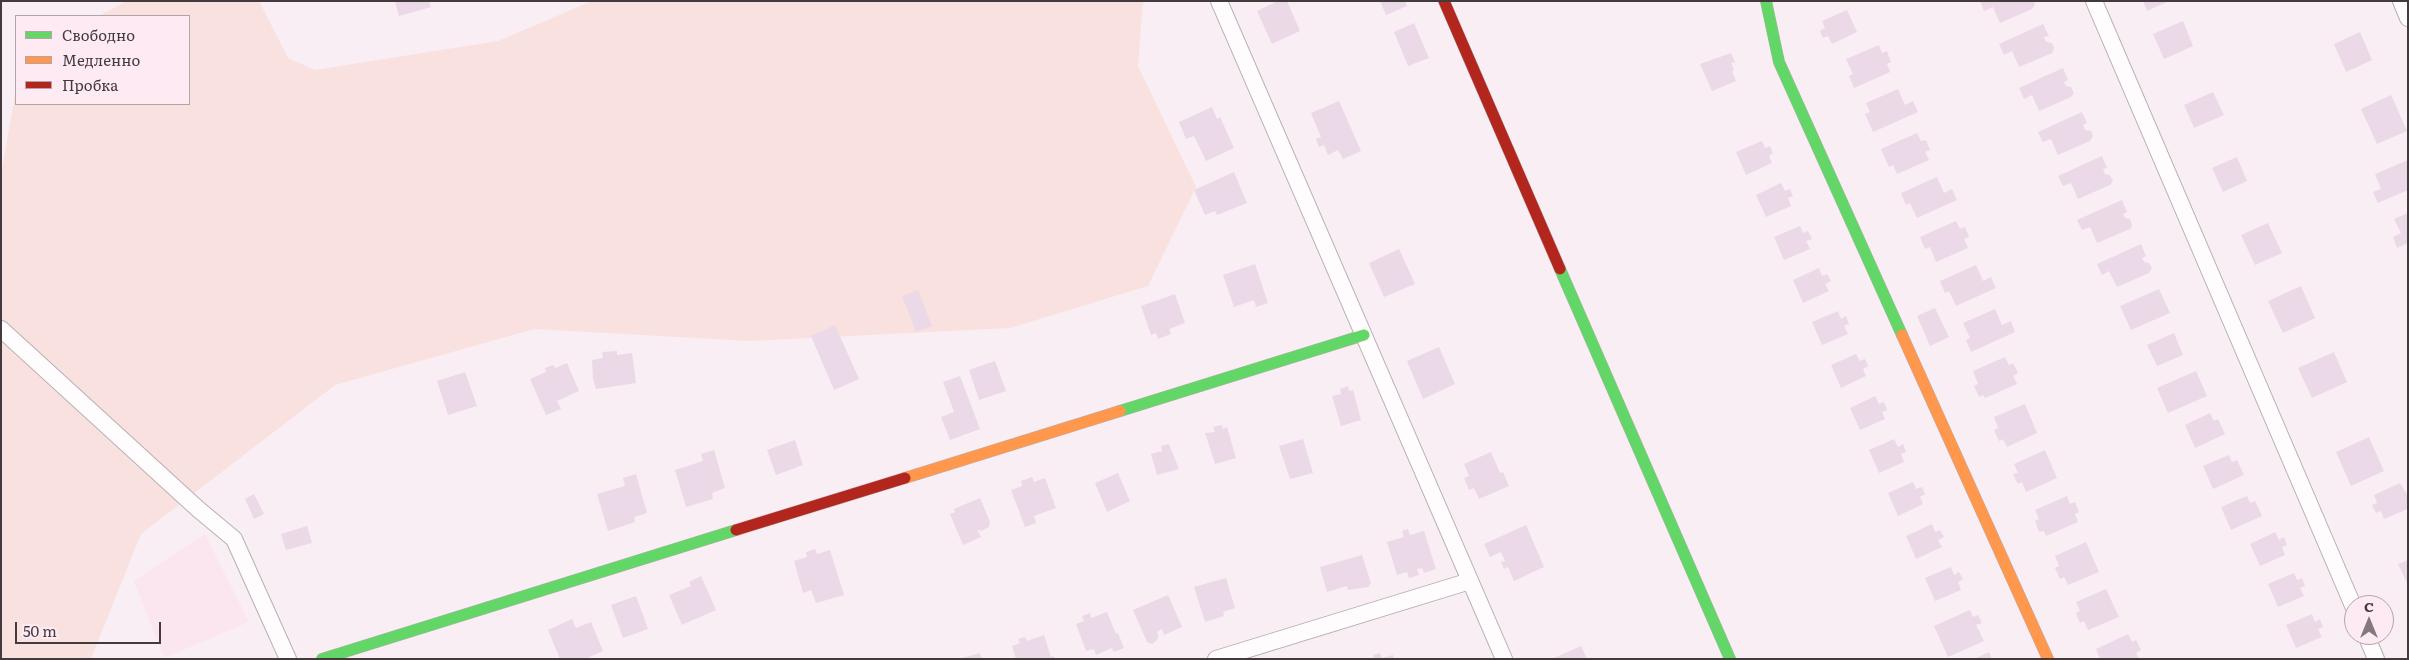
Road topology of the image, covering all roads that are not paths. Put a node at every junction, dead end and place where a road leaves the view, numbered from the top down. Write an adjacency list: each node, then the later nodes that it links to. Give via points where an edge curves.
1 (1219, 1): 8 (street)
2 (1444, 1): 16 (street)
3 (1766, 1): 17 (street, via 1779,62)
4 (2094, 1): 10 (street)
5 (2401, 1): 6 (street)
6 (2408, 18)
7 (1, 329): 12 (street, via 234,539)
8 (1364, 335): 9 (street); 13 (street)
9 (1470, 581): 14 (street); 15 (street)
10 (2348, 595)
11 (2370, 645): 18 (street)
12 (288, 659)
13 (322, 659)
14 (1216, 659)
15 (1504, 659)
16 (1730, 659)
17 (2048, 659)
18 (2376, 659)

